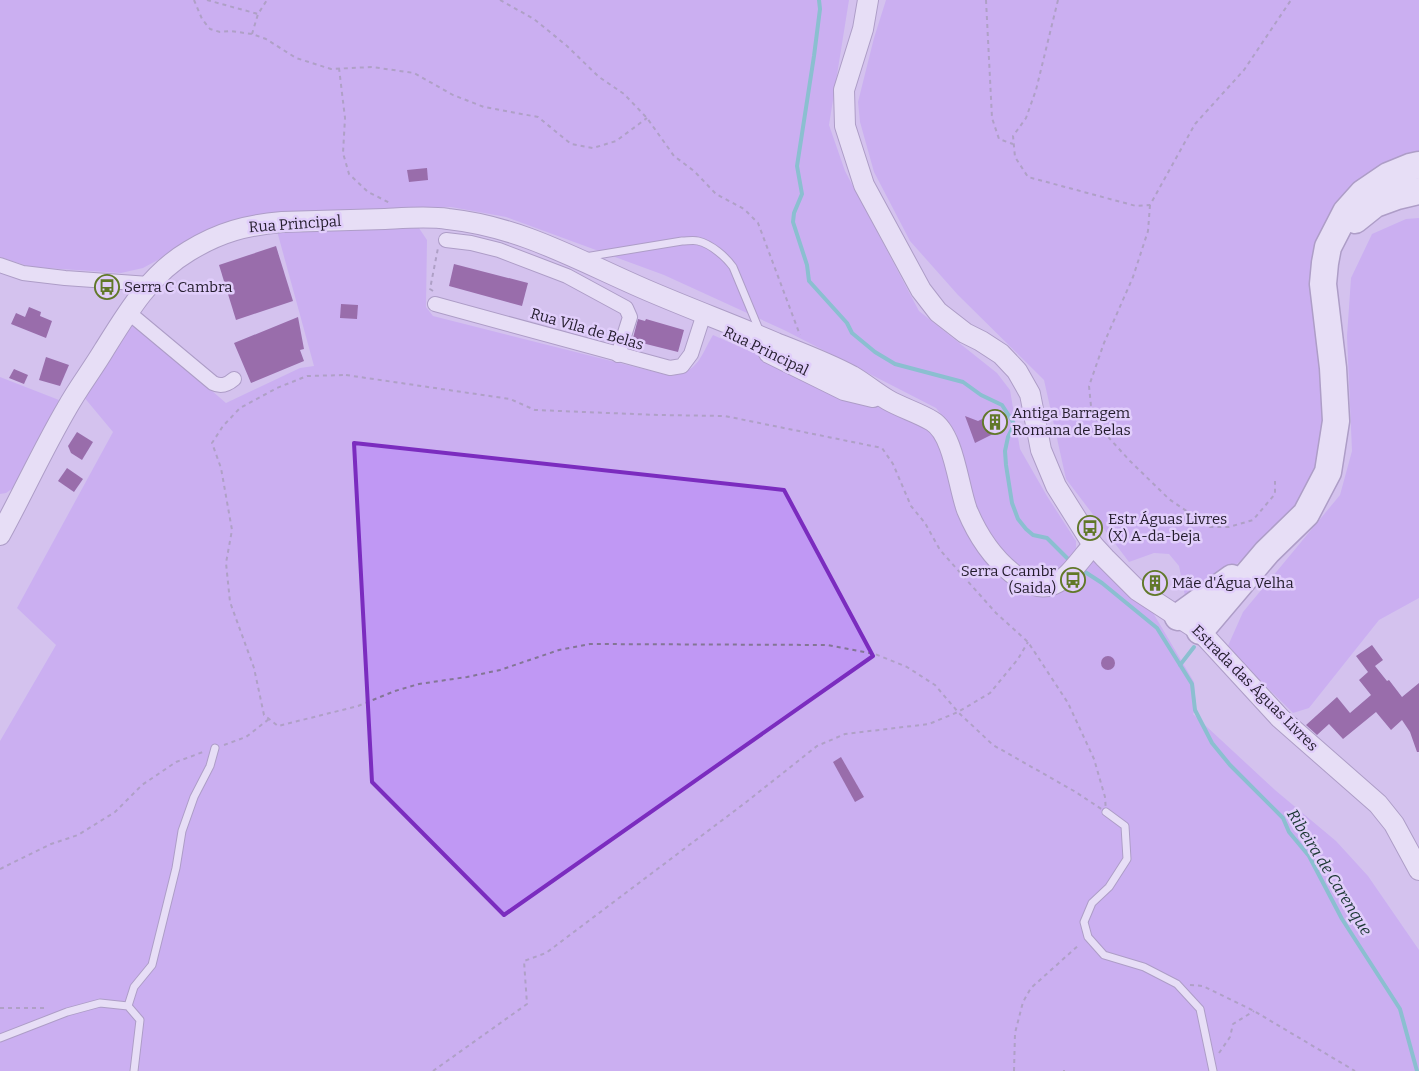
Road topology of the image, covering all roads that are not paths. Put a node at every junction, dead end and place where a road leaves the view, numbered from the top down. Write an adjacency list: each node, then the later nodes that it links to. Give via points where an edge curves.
1 (868, 0): 19 (street, Estrada das Águas Livres, via 863,29 844,90 845,126 864,185 909,270 938,312 1001,354 1017,371 1030,394 1041,450 1056,486)
2 (1419, 165): 5 (highway, via 1388,176 1363,193 1346,212)
3 (1419, 191): 5 (highway, via 1375,204)
4 (446, 240): 14 (street, via 499,250 567,276 626,308 630,317)
5 (1328, 247): 20 (highway, via 1323,284 1336,421 1328,472 1306,514)
6 (577, 258): 8 (street, Rua Principal, via 497,227 447,218 282,222 251,225 220,235 188,252); 9 (street, Rua Principal); 13 (lane, via 698,241 718,251 733,267)
7 (0, 265): 8 (street, via 23,273)
8 (149, 284): 11 (street, Rua Principal)
9 (648, 290): 12 (street, Rua Principal); 13 (street, Rua Principal)
10 (435, 304): 14 (street, Rua Vila de Belas)
11 (128, 312): 15 (street, via 213,383 223,385); 17 (street, Rua Principal)
12 (702, 320): 14 (street, Rua Vila de Belas, via 691,354 682,366 670,368); 16 (street, Rua Principal, via 844,390)
13 (762, 337): 16 (street, Rua Principal, via 851,376)
14 (618, 355)
15 (234, 379)
16 (889, 401): 19 (street, Rua Principal, via 934,422 943,431 970,517 991,552 1022,581 1040,587 1059,582)
17 (6, 510): 18 (street, Rua Principal)
18 (0, 536)
19 (1093, 545): 21 (street, Estrada das Águas Livres, via 1138,590)
20 (1267, 552): 21 (highway); 22 (highway)
21 (1178, 617): 22 (street, Estrada das Águas Livres)
22 (1200, 631): 25 (street, Estrada das Águas Livres, via 1280,718 1378,804 1394,824)
23 (215, 748): 26 (lane, via 182,831 152,965 134,988)
24 (1106, 812): 28 (lane, via 1125,826 1126,859 1109,887 1092,903 1084,922 1088,937 1104,955 1144,967 1176,984 1200,1009)
25 (1419, 870)
26 (128, 1006): 27 (lane, via 100,1003); 29 (lane, via 140,1020)
27 (0, 1038)
28 (1213, 1068)
29 (134, 1071)

